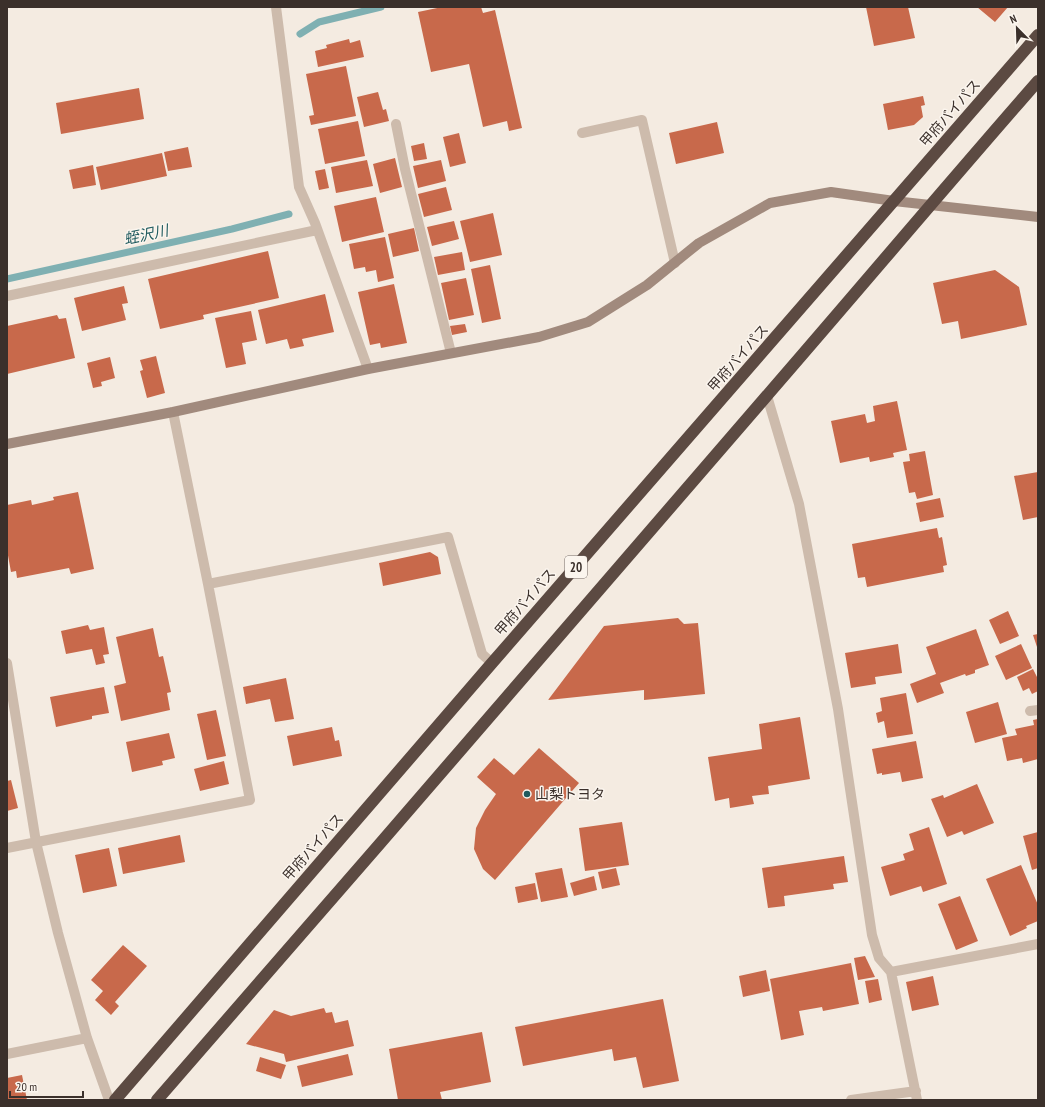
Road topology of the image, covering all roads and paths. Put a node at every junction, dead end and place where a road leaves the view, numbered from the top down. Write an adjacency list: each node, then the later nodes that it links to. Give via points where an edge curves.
1 (276, 7): 9 (street, via 299,187)
2 (1038, 35): 6 (highway, 甲府バイパス / 20)
3 (1038, 81): 7 (highway, 20)
4 (396, 124): 12 (street)
5 (582, 133): 10 (street, via 642,120)
6 (894, 201): 7 (street); 10 (street, via 831,192 770,203 699,243); 19 (highway, 甲府バイパス / 20)
7 (929, 205): 8 (street); 14 (highway, 20)
8 (1038, 217)
9 (317, 230): 11 (street); 13 (street)
10 (675, 263): 12 (street, via 647,285 588,322 539,337)
11 (7, 296)
12 (451, 353): 13 (street)
13 (368, 369): 15 (street)
14 (767, 396): 23 (street, via 799,504 838,709 872,935 880,958); 29 (highway, 20)
15 (173, 412): 16 (street); 17 (street)
16 (7, 444)
17 (208, 584): 19 (street, via 448,537 482,654); 20 (street, via 250,800)
18 (7, 663): 20 (street)
19 (492, 663): 28 (highway, 甲府バイパス / 20)
20 (36, 842): 21 (street); 24 (street)
21 (7, 848)
22 (1038, 944): 23 (street)
23 (891, 972): 26 (street)
24 (87, 1038): 25 (street); 27 (street)
25 (7, 1054)
26 (916, 1096): 30 (street)
27 (109, 1100)
28 (116, 1100)
29 (157, 1100)
30 (852, 1100)

